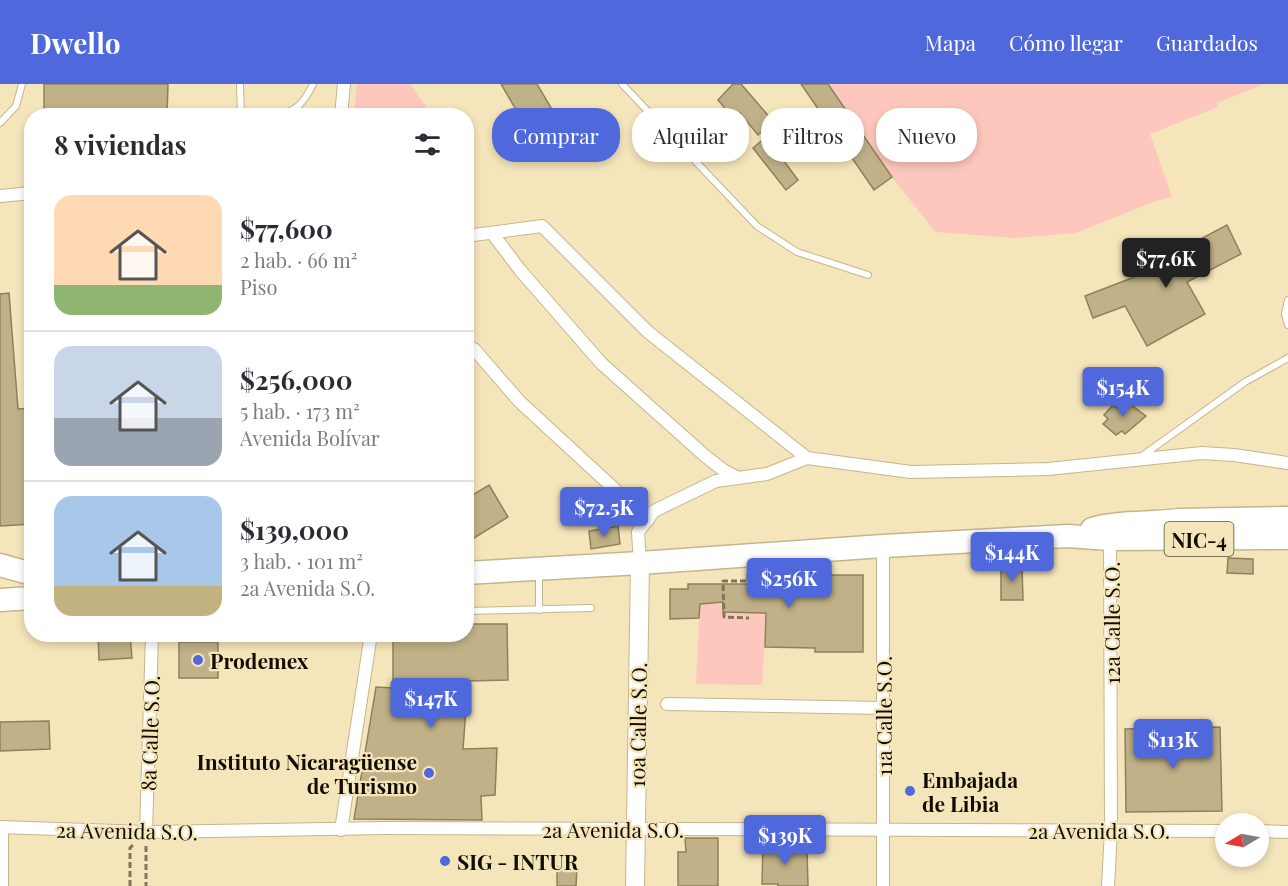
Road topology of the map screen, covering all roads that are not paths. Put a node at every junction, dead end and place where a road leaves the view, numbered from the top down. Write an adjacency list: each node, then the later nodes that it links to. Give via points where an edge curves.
1 (22, 84): 9 (lane, via 16,106)
2 (240, 84): 6 (lane)
3 (312, 84): 7 (lane, via 305,100)
4 (344, 84): 8 (street)
5 (622, 84): 14 (lane, via 757,226 797,252)
6 (241, 108)
7 (294, 108)
8 (342, 108)
9 (0, 123)
10 (24, 194): 11 (street)
11 (0, 196)
12 (492, 233): 13 (street); 19 (street, via 542,226 648,332); 22 (street, via 602,363 704,455)
13 (474, 235)
14 (868, 274)
15 (1288, 300): 16 (lane)
16 (1288, 325)
17 (474, 350): 24 (street, via 519,401)
18 (1288, 358): 20 (lane, via 1245,382)
19 (807, 458): 20 (street, via 911,472 1048,469); 22 (street, via 767,474)
20 (1137, 459): 21 (street, via 1202,453)
21 (1288, 463)
22 (738, 478): 24 (street, via 716,481 654,511)
23 (1288, 518): 25 (highway, NIC-4)
24 (648, 520): 30 (street, via 638,532)
25 (1161, 522): 26 (highway, NIC-4, via 1109,524); 28 (highway, via 1145,528 1116,530)
26 (1068, 536): 28 (highway, NIC-4); 29 (highway, NIC-4)
27 (1288, 538): 28 (highway, NIC-4)
28 (1110, 539): 47 (street, 12a Calle S.O.)
29 (883, 546): 30 (highway, NIC-4); 43 (street, 11a Calle S.O.)
30 (640, 563): 32 (highway, NIC-4); 45 (street, 10a Calle S.O.)
31 (0, 565): 33 (highway)
32 (539, 569): 34 (highway, NIC-4); 38 (lane)
33 (24, 572)
34 (474, 573)
35 (24, 598): 36 (highway)
36 (0, 600)
37 (591, 608): 38 (lane)
38 (539, 610): 39 (lane)
39 (474, 611)
40 (152, 642): 51 (street, 8a Calle S.O.)
41 (369, 642): 46 (street)
42 (667, 704): 43 (street)
43 (883, 708): 48 (street, 11a Calle S.O.)
44 (1, 827): 51 (street, 2a Avenida S.O.); 53 (street)
45 (635, 828): 46 (street, 2a Avenida S.O.); 48 (street, 2a Avenida S.O.); 54 (street, 10a Calle S.O.)
46 (341, 830): 51 (street, 2a Avenida S.O.)
47 (1111, 830): 48 (street, 2a Avenida S.O.); 49 (street, 2a Avenida S.O.); 56 (street, 12a Calle S.O.)
48 (883, 831): 55 (street, 11a Calle S.O.)
49 (1215, 831)
50 (1269, 831): 52 (street)
51 (146, 832)
52 (1288, 832)
53 (2, 886)
54 (635, 886)
55 (883, 886)
56 (1108, 886)

